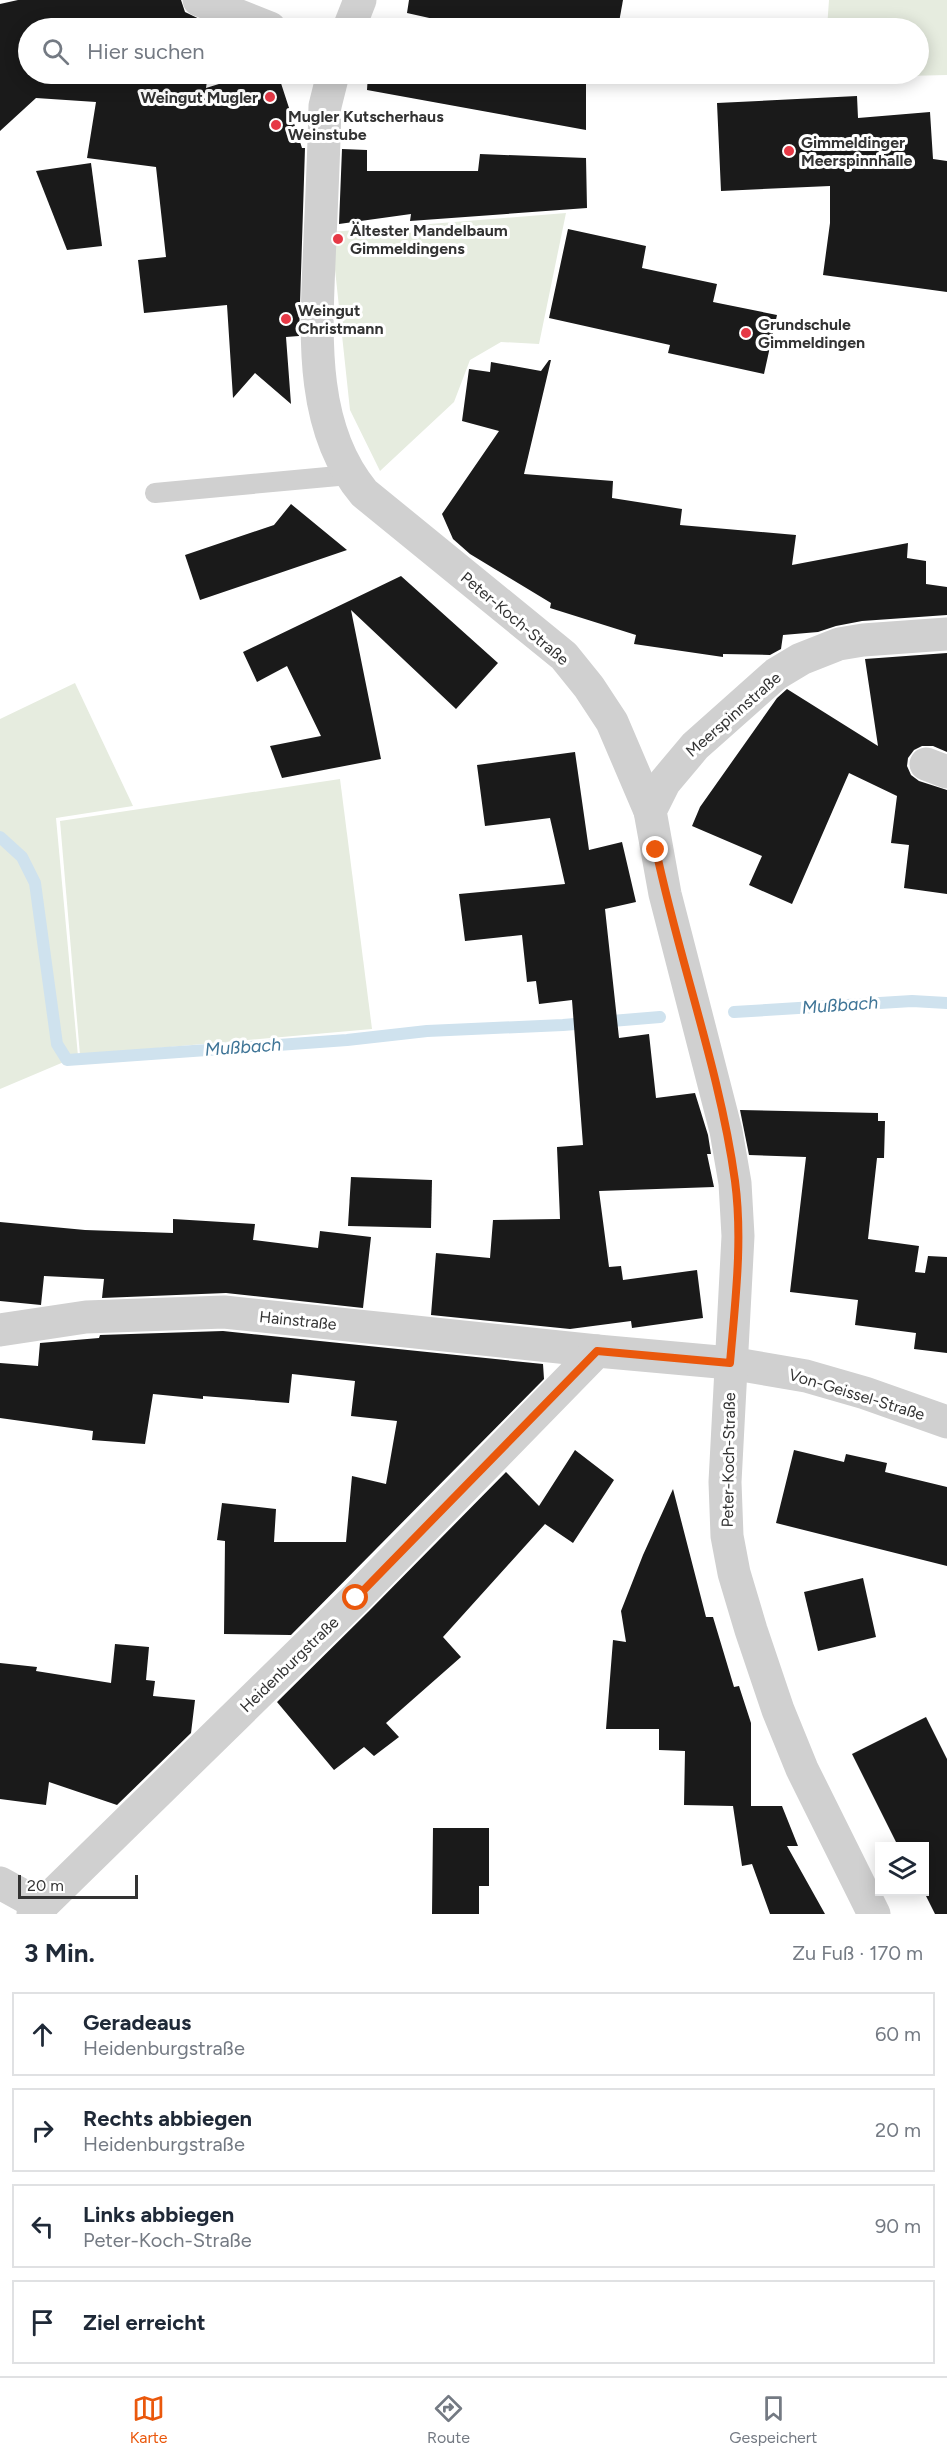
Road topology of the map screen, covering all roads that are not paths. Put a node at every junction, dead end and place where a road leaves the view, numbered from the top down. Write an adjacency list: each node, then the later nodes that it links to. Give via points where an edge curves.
1 (199, 0): 3 (street)
2 (360, 0): 4 (street)
3 (245, 18)
4 (353, 18)
5 (330, 84): 6 (street, Peter-Koch-Straße, via 325,106 319,368 329,422)
6 (349, 475): 7 (lane); 9 (street, Peter-Koch-Straße, via 364,493 564,656 612,722)
7 (154, 493)
8 (947, 634): 9 (street, Meerspinnstraße, via 855,641 801,659 776,674 695,746 664,783)
9 (650, 811): 12 (street, Peter-Koch-Straße, via 665,894 726,1131 735,1183 738,1236)
10 (0, 1330): 11 (street, Hainstraße, via 86,1317 224,1312)
11 (597, 1351): 12 (street); 15 (street, Heidenburgstraße, via 356,1598)
12 (730, 1363): 13 (street, Von-Geissel-Straße, via 806,1376); 16 (street, Peter-Koch-Straße, via 725,1482 727,1536 734,1573 770,1687 802,1769)
13 (947, 1422)
14 (0, 1884): 15 (street)
15 (37, 1910)
16 (874, 1914)

